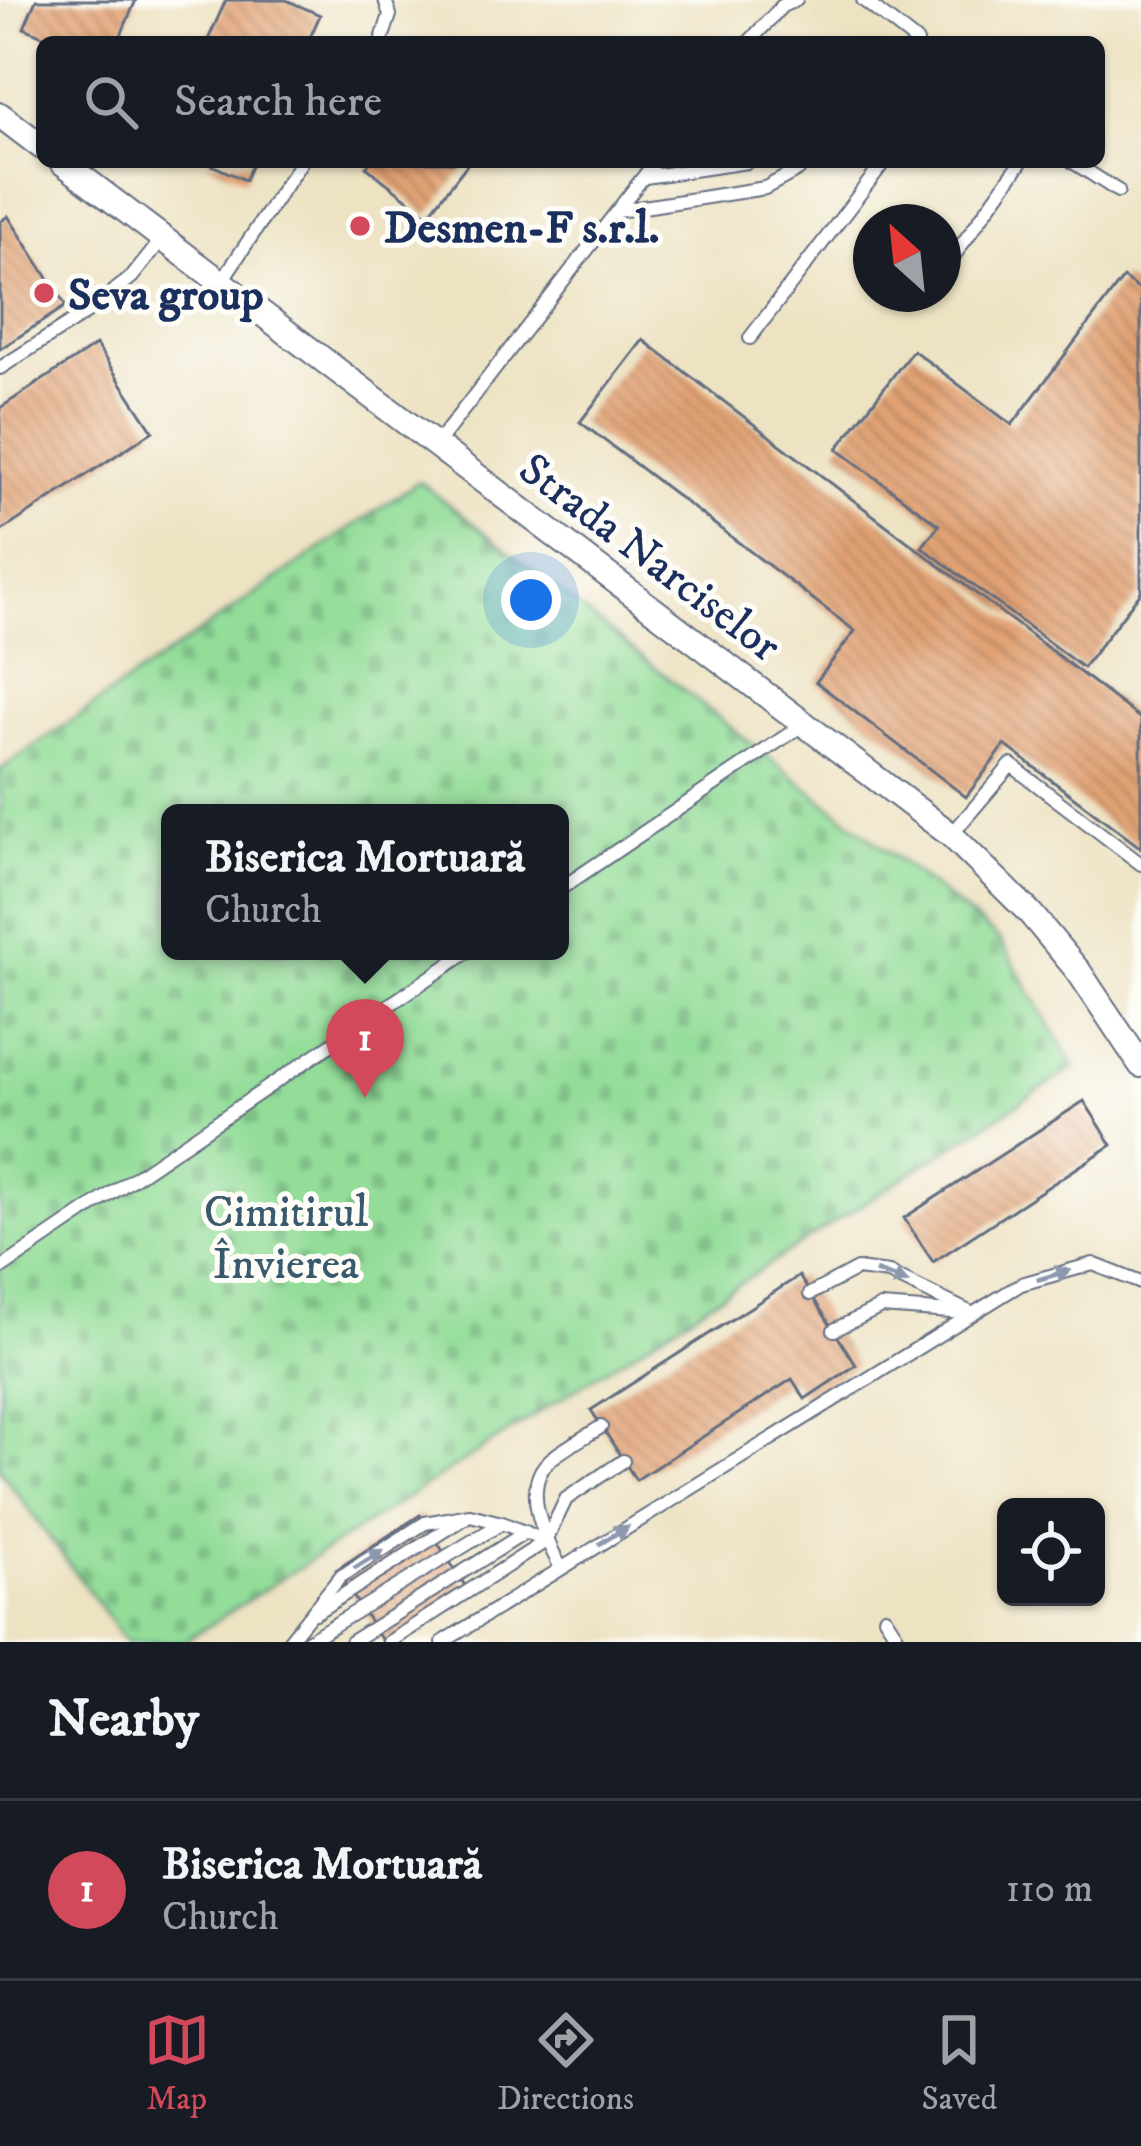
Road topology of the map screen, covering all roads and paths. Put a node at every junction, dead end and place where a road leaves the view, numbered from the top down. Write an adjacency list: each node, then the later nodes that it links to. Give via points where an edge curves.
1 (385, 0): 5 (lane)
2 (796, 0): 6 (lane)
3 (862, 0): 4 (lane)
4 (896, 26): 7 (lane); 8 (lane)
5 (383, 36)
6 (754, 36)
7 (889, 36)
8 (909, 36)
9 (0, 115): 10 (street)
10 (36, 142)
11 (70, 168): 22 (street, Strada Narciselor)
12 (297, 168): 24 (lane)
13 (651, 168): 19 (lane)
14 (706, 168): 19 (lane)
15 (800, 168): 21 (lane, via 765,188)
16 (879, 168): 25 (lane)
17 (1017, 168): 23 (lane)
18 (1082, 168): 20 (lane)
19 (644, 177): 21 (lane)
20 (1118, 191)
21 (617, 212): 27 (lane)
22 (163, 238): 24 (street, Strada Narciselor); 26 (lane, via 132,277)
23 (961, 246)
24 (221, 282): 27 (street, Strada Narciselor)
25 (750, 338)
26 (0, 368)
27 (436, 445): 28 (street, Strada Narciselor)
28 (803, 724): 29 (street, Strada Narciselor); 31 (lane)
29 (950, 835): 30 (lane, via 1011,765); 33 (street, Strada Narciselor, via 1079,972)
30 (1141, 864)
31 (569, 883)
32 (456, 960): 34 (lane)
33 (1141, 1065)
34 (0, 1269)
35 (1141, 1283): 37 (lane, one-way to 35, via 1022,1284 1093,1264)
36 (810, 1294): 37 (lane, one-way to 37, via 857,1269 889,1273)
37 (973, 1314): 38 (lane, via 880,1307); 44 (lane, one-way to 37)
38 (834, 1330)
39 (602, 1426): 43 (lane, via 547,1462 535,1491)
40 (623, 1461): 43 (lane, via 566,1499)
41 (502, 1523): 42 (lane); 46 (lane, one-way to 41, via 340,1576 425,1523 470,1515); 47 (lane)
42 (526, 1532): 43 (lane); 48 (lane)
43 (546, 1541): 44 (lane); 49 (lane)
44 (561, 1568): 50 (lane)
45 (885, 1617): 51 (lane)
46 (288, 1642)
47 (306, 1642)
48 (351, 1642)
49 (389, 1642)
50 (443, 1642)
51 (901, 1642)

